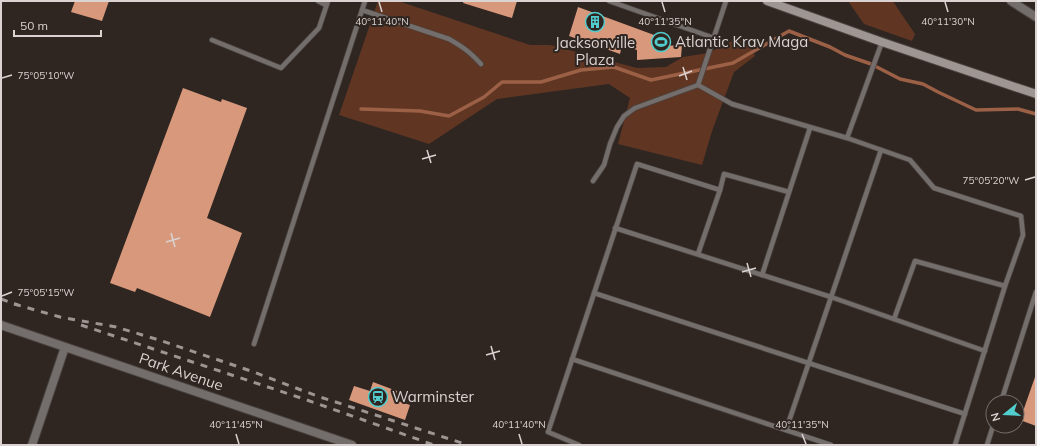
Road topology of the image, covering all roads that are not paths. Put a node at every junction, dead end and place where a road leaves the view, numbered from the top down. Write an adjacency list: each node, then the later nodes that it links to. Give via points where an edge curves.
1 (318, 1): 7 (lane)
2 (365, 1): 8 (lane)
3 (609, 1): 10 (lane)
4 (726, 1): 10 (lane)
5 (767, 1): 12 (main road)
6 (1011, 1): 9 (street)
7 (327, 3): 11 (lane, via 319,28 281,68)
8 (362, 10): 13 (lane, via 449,39 471,52); 31 (lane)
9 (1036, 17)
10 (714, 38): 14 (lane)
11 (212, 40)
12 (882, 42): 15 (main road); 17 (lane)
13 (481, 64)
14 (698, 86): 16 (lane, via 732,104); 19 (lane, via 635,108 624,116 610,144 604,165)
15 (1036, 94)
16 (810, 128): 17 (lane); 21 (lane)
17 (847, 138): 18 (lane)
18 (880, 150): 25 (lane, via 910,160 934,188 1021,216 1023,235); 28 (lane)
19 (593, 181)
20 (720, 190): 21 (lane, via 724,174); 22 (lane, via 637,164); 23 (lane)
21 (790, 192): 24 (lane)
22 (616, 228): 23 (lane); 27 (lane)
23 (698, 254): 24 (lane)
24 (762, 274): 28 (lane)
25 (1005, 286): 29 (lane, via 915,261); 33 (lane)
26 (1036, 292): 36 (lane)
27 (594, 293): 34 (lane); 35 (lane)
28 (831, 297): 29 (lane); 35 (lane)
29 (894, 319): 33 (lane)
30 (1, 325): 32 (street, Park Avenue)
31 (254, 344)
32 (66, 347): 40 (street); 41 (street, Park Avenue)
33 (985, 351): 37 (lane)
34 (572, 359): 38 (lane); 42 (lane, via 548,432)
35 (808, 363): 37 (lane); 38 (lane)
36 (1004, 394)
37 (965, 414): 44 (lane)
38 (786, 430): 43 (lane)
39 (990, 434): 45 (lane)
40 (32, 445)
41 (352, 445)
42 (579, 445)
43 (831, 445)
44 (955, 445)
45 (987, 445)

